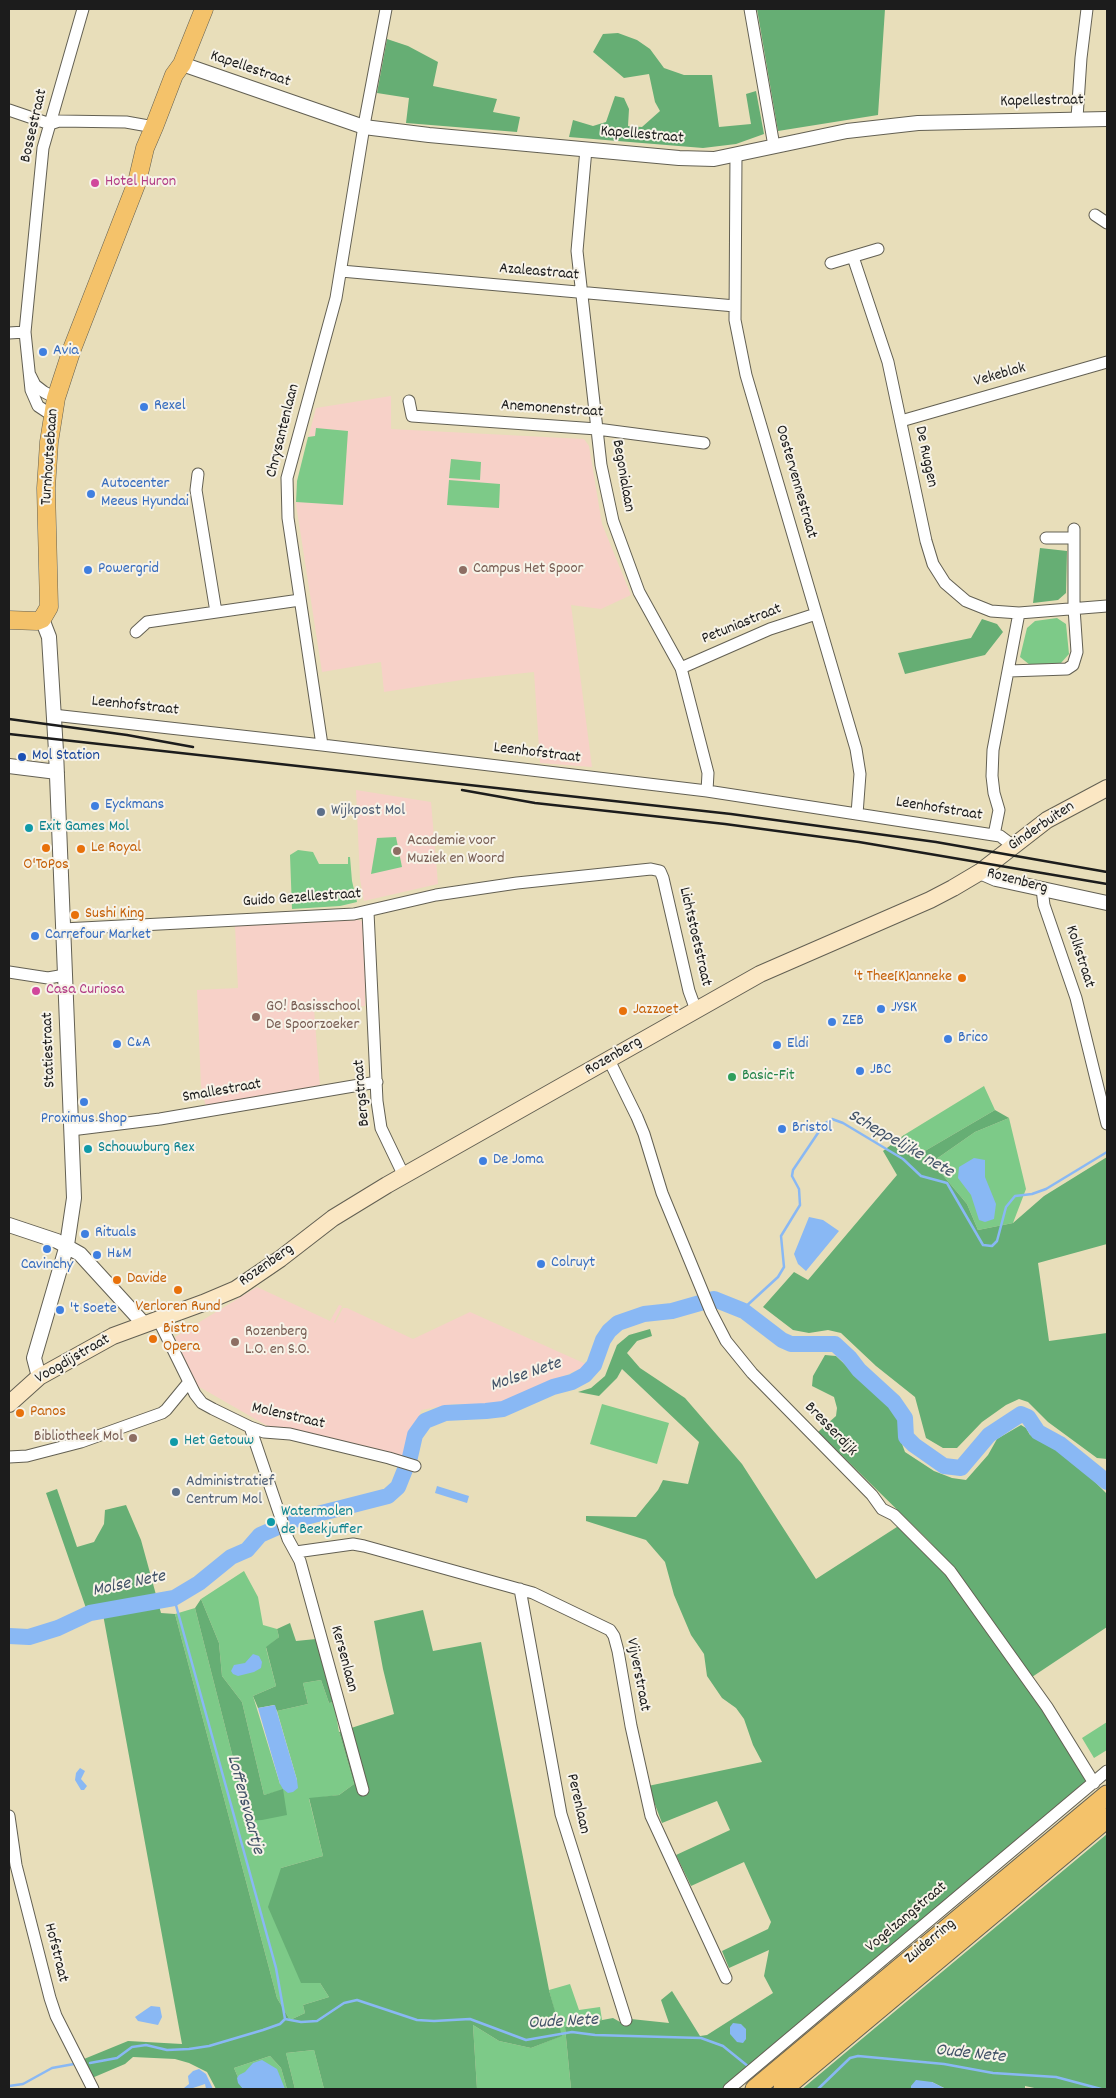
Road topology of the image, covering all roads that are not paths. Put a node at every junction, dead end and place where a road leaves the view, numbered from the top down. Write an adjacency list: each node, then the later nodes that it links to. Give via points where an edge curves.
1 (83, 9): 10 (street, Bossestraat)
2 (204, 9): 6 (main road, Turnhoutsebaan)
3 (386, 9): 12 (street, Chrysantenlaan)
4 (750, 9): 13 (street)
5 (1087, 9): 8 (street)
6 (182, 64): 11 (main road, Turnhoutsebaan, via 174,75); 12 (street, Kapellestraat); 16 (main road, Turnhoutsebaan, via 185,74 180,89 160,140)
7 (9, 110): 10 (street)
8 (1077, 118): 9 (street, Kapellestraat); 13 (street, Kapellestraat, via 918,122 847,131)
9 (1107, 119)
10 (50, 124): 11 (street, via 59,121 126,122); 25 (street, Bossestraat, via 43,148)
11 (154, 127): 16 (main road, Turnhoutsebaan)
12 (364, 127): 14 (street, Kapellestraat); 22 (street, Chrysantenlaan)
13 (774, 146): 15 (street, Kapellestraat)
14 (586, 149): 15 (street, Kapellestraat, via 702,159); 23 (street, Begonialaan, via 577,251)
15 (736, 154): 24 (street, Oostervennestraat)
16 (137, 182): 29 (main road, Turnhoutsebaan)
17 (1095, 215): 18 (street)
18 (1107, 223)
19 (878, 249): 20 (street)
20 (853, 257): 21 (street); 32 (street, De Ruggen, via 888,362)
21 (831, 263)
22 (341, 271): 23 (street, Azaleastraat); 37 (street, Chrysantenlaan, via 287,478 288,518)
23 (582, 294): 24 (street, Azaleastraat); 33 (street, Begonialaan)
24 (735, 306): 42 (street, Oostervennestraat, via 746,374)
25 (25, 332): 26 (street); 28 (street, Bossestraat)
26 (9, 333)
27 (1107, 362): 32 (street, Vekeblok)
28 (30, 373): 29 (street, via 35,385); 31 (street, Bossestraat, via 30,390 38,406)
29 (56, 398): 31 (main road, Turnhoutsebaan)
30 (409, 401): 33 (street, Anemonenstraat, via 412,416)
31 (53, 416): 43 (main road, Turnhoutsebaan, via 46,488 49,607)
32 (901, 421): 41 (street, De Ruggen, via 933,564 945,582 966,601 991,611)
33 (597, 429): 34 (street, Anemonenstraat); 46 (street, Begonialaan, via 608,501 620,542 639,592)
34 (704, 443)
35 (198, 474): 40 (street, via 196,490)
36 (1046, 538): 39 (street, via 1074,533)
37 (300, 600): 40 (street); 49 (street, Chrysantenlaan)
38 (1107, 606): 39 (street, De Ruggen)
39 (1074, 608): 41 (street, De Ruggen); 47 (street, via 1077,652 1073,665 1067,669)
40 (216, 612): 45 (street, via 147,622)
41 (1019, 613): 47 (street)
42 (816, 614): 46 (street, Petuniastraat, via 770,629); 54 (street, Oostervennestraat, via 859,763)
43 (42, 619): 44 (main road, via 33,622); 48 (street, via 49,637)
44 (9, 620)
45 (136, 632)
46 (681, 668): 53 (street, Begonialaan, via 708,772)
47 (1009, 671): 55 (street, via 993,750 992,776 999,810)
48 (54, 715): 49 (street, Leenhofstraat); 51 (street, Statiestraat)
49 (322, 745): 53 (street, Leenhofstraat)
50 (9, 766): 51 (street)
51 (57, 772): 62 (street, Statiestraat)
52 (1107, 788): 56 (main road, Ginderbuiten, via 1055,815)
53 (707, 791): 54 (street, Leenhofstraat)
54 (857, 814): 55 (street, Leenhofstraat)
55 (994, 835): 56 (street, Leenhofstraat)
56 (1012, 845): 58 (main road, Ginderbuiten)
57 (660, 871): 61 (street, Guido Gezellestraat, via 651,869 517,883 407,900); 65 (street, Lichtstoetstraat)
58 (980, 872): 59 (street, Rozenberg, via 996,879); 65 (main road, Rozenberg, via 930,900 760,974)
59 (1042, 889): 60 (street, Rozenberg); 68 (street, Kolkstraat, via 1044,905 1076,998)
60 (1107, 903)
61 (368, 912): 62 (street, Guido Gezellestraat); 67 (street, Bergstraat)
62 (64, 929): 64 (street, Statiestraat)
63 (9, 972): 64 (street, via 48,978)
64 (65, 975): 69 (street, Statiestraat)
65 (696, 1010): 66 (main road, Rozenberg)
66 (609, 1060): 70 (main road, Rozenberg); 84 (street, Bresserdijk, via 644,1134 662,1193 726,1341 752,1373 882,1509 894,1515 950,1571 1047,1707)
67 (377, 1082): 69 (street, Smallestraat, via 160,1119); 70 (street, Bergstraat, via 381,1128)
68 (1107, 1124)
69 (71, 1130): 72 (street, Statiestraat, via 74,1198)
70 (404, 1176): 73 (main road, Rozenberg, via 333,1218 236,1289)
71 (9, 1225): 72 (street)
72 (67, 1245): 73 (street); 74 (street, Statiestraat, via 34,1358)
73 (151, 1322): 74 (main road, Voogdijstraat, via 123,1332); 75 (street, Molenstraat)
74 (39, 1377): 76 (main road, Voogdijstraat)
75 (189, 1382): 77 (street, Molenstraat, via 202,1403); 78 (street, via 162,1413 81,1442 27,1456)
76 (9, 1404)
77 (250, 1427): 79 (street, Molenstraat); 80 (street, Kersenlaan, via 283,1528)
78 (9, 1457)
79 (410, 1464)
80 (296, 1552): 81 (street, Vijverstraat, via 352,1544); 83 (street, Kersenlaan)
81 (520, 1589): 87 (street, Vijverstraat, via 604,1626 614,1636 651,1816); 88 (street, Perenlaan, via 561,1814)
82 (1107, 1771): 84 (street, Vogelzangstraat)
83 (363, 1790)
84 (1103, 1795): 90 (street, Vogelzangstraat); 91 (highway, Zuiderring)
85 (9, 1816): 89 (street, Hofstraat, via 16,1865 50,1998)
86 (1107, 1818): 92 (highway, Zuiderring)
87 (726, 1978)
88 (626, 2020)
89 (93, 2089)
90 (729, 2089)
91 (755, 2089)
92 (783, 2089)

